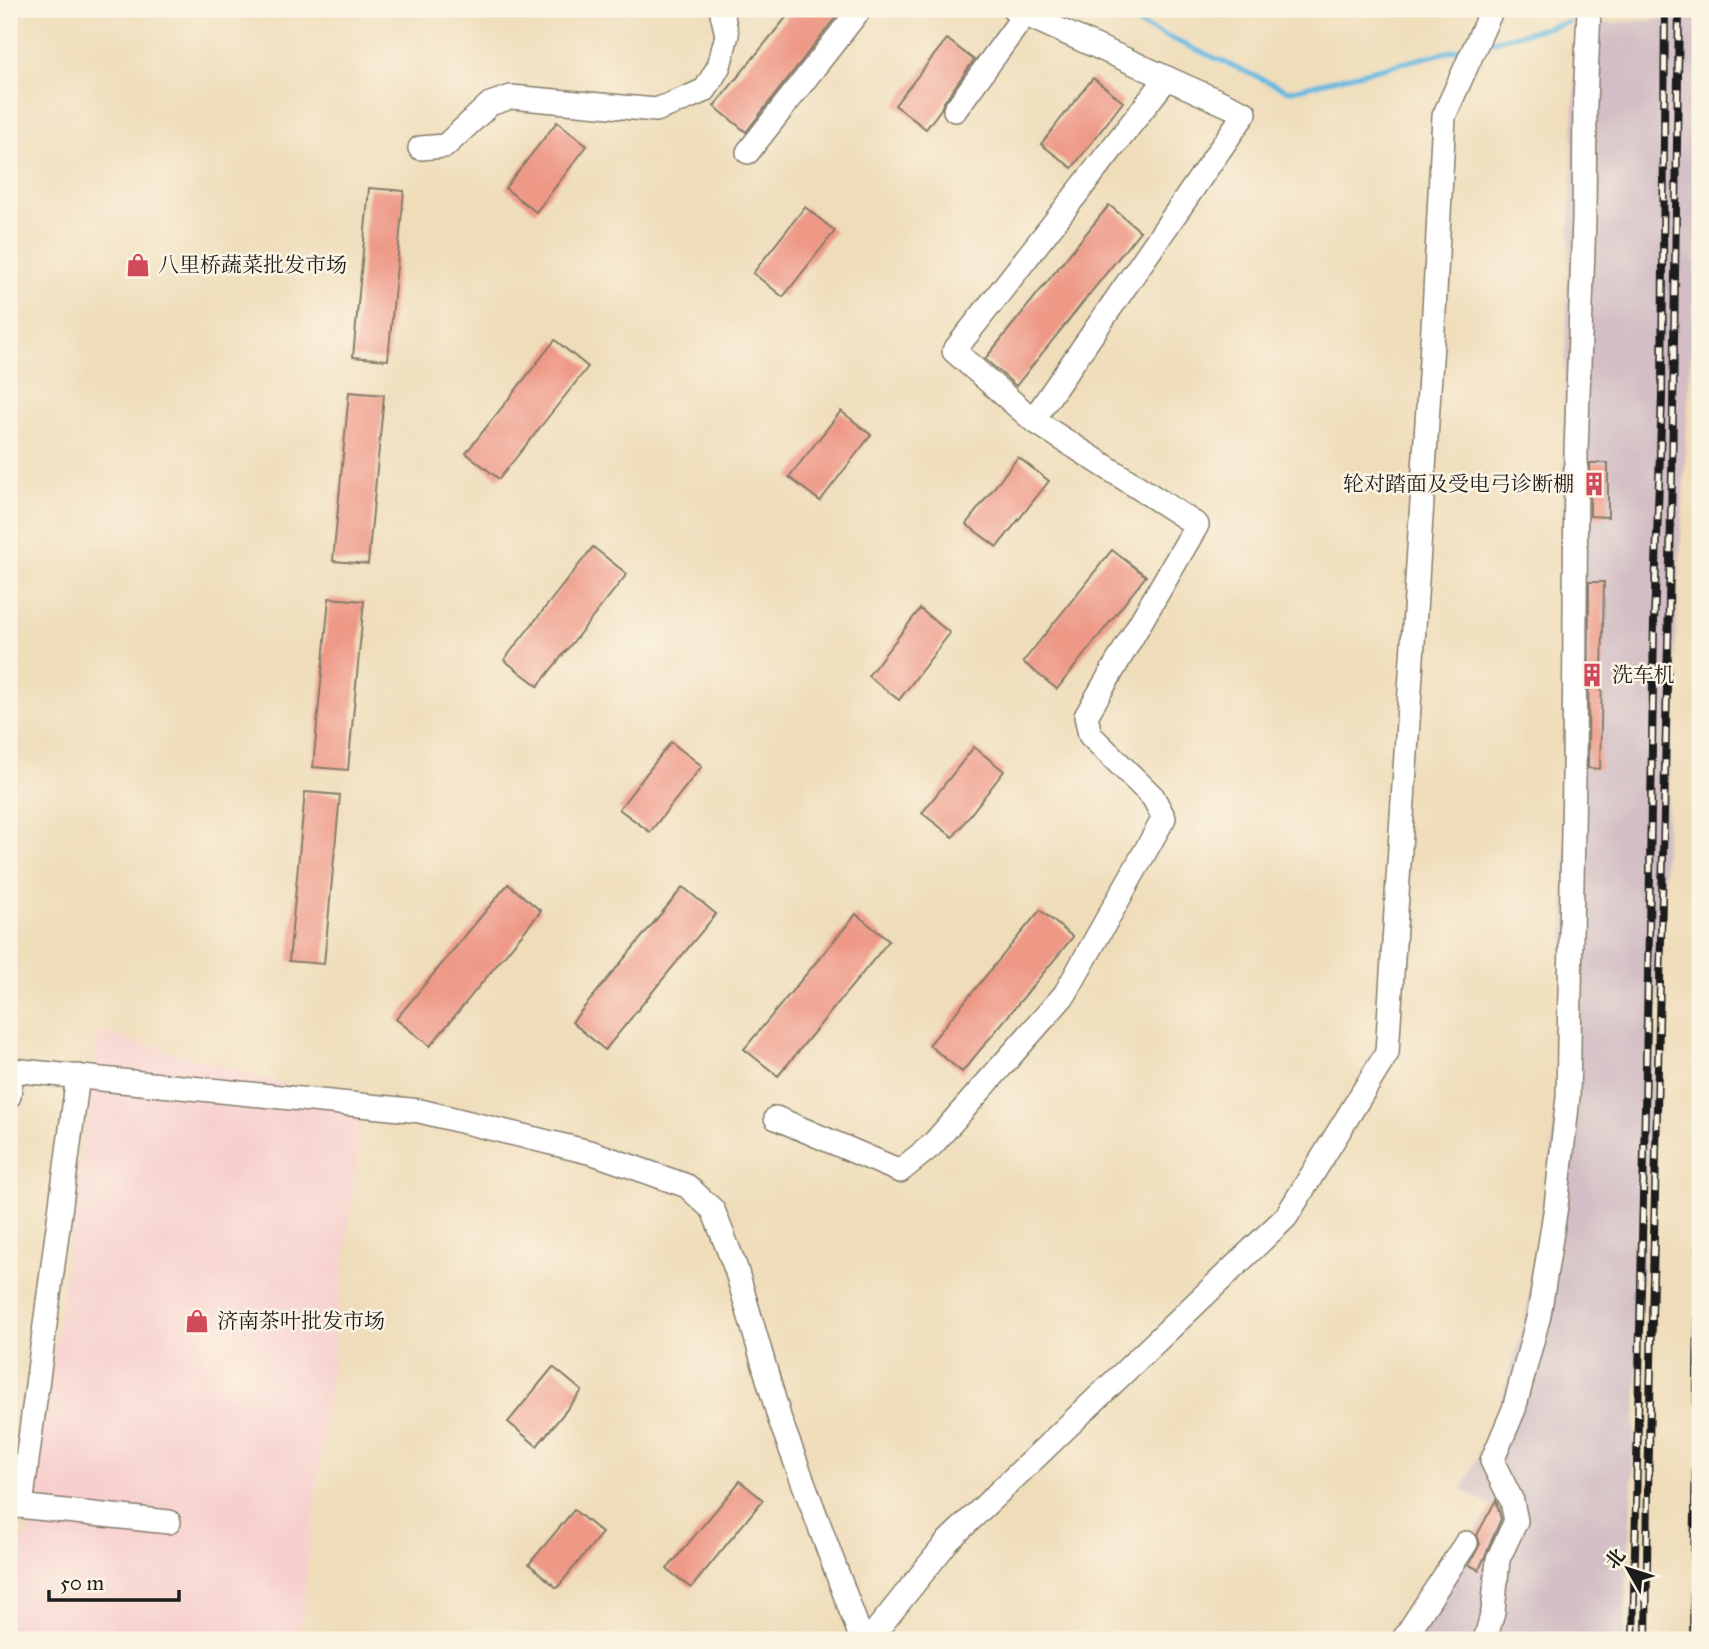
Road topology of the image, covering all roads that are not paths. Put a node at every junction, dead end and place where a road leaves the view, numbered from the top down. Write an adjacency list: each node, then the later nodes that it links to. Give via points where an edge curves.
1 (721, 9): 8 (street, via 727,35 719,66 705,90 656,110 511,97 490,104 445,146)
2 (860, 9): 9 (street)
3 (1492, 9): 18 (street, via 1444,116 1387,1053 1286,1217 948,1541)
4 (1589, 9): 20 (street, via 1576,453 1569,1097 1539,1315 1514,1409 1492,1461 1512,1501 1516,1521 1498,1559)
5 (1019, 11): 6 (street); 7 (street)
6 (1167, 78): 10 (street, via 954,351); 10 (street, via 1245,113)
7 (955, 110)
8 (420, 148)
9 (748, 152)
10 (1033, 420): 13 (street, via 1197,525 1086,716 1090,735 1153,797 1164,818 1065,994 932,1145 900,1171)
11 (78, 1076): 12 (street, via 12,1069); 14 (street); 17 (street, via 420,1111 593,1153 687,1186 713,1210 736,1269 780,1420)
12 (9, 1096)
13 (776, 1118)
14 (15, 1506): 15 (street)
15 (169, 1522)
16 (1465, 1543): 19 (street)
17 (862, 1640)
18 (871, 1640)
19 (1403, 1640)
20 (1485, 1640)

